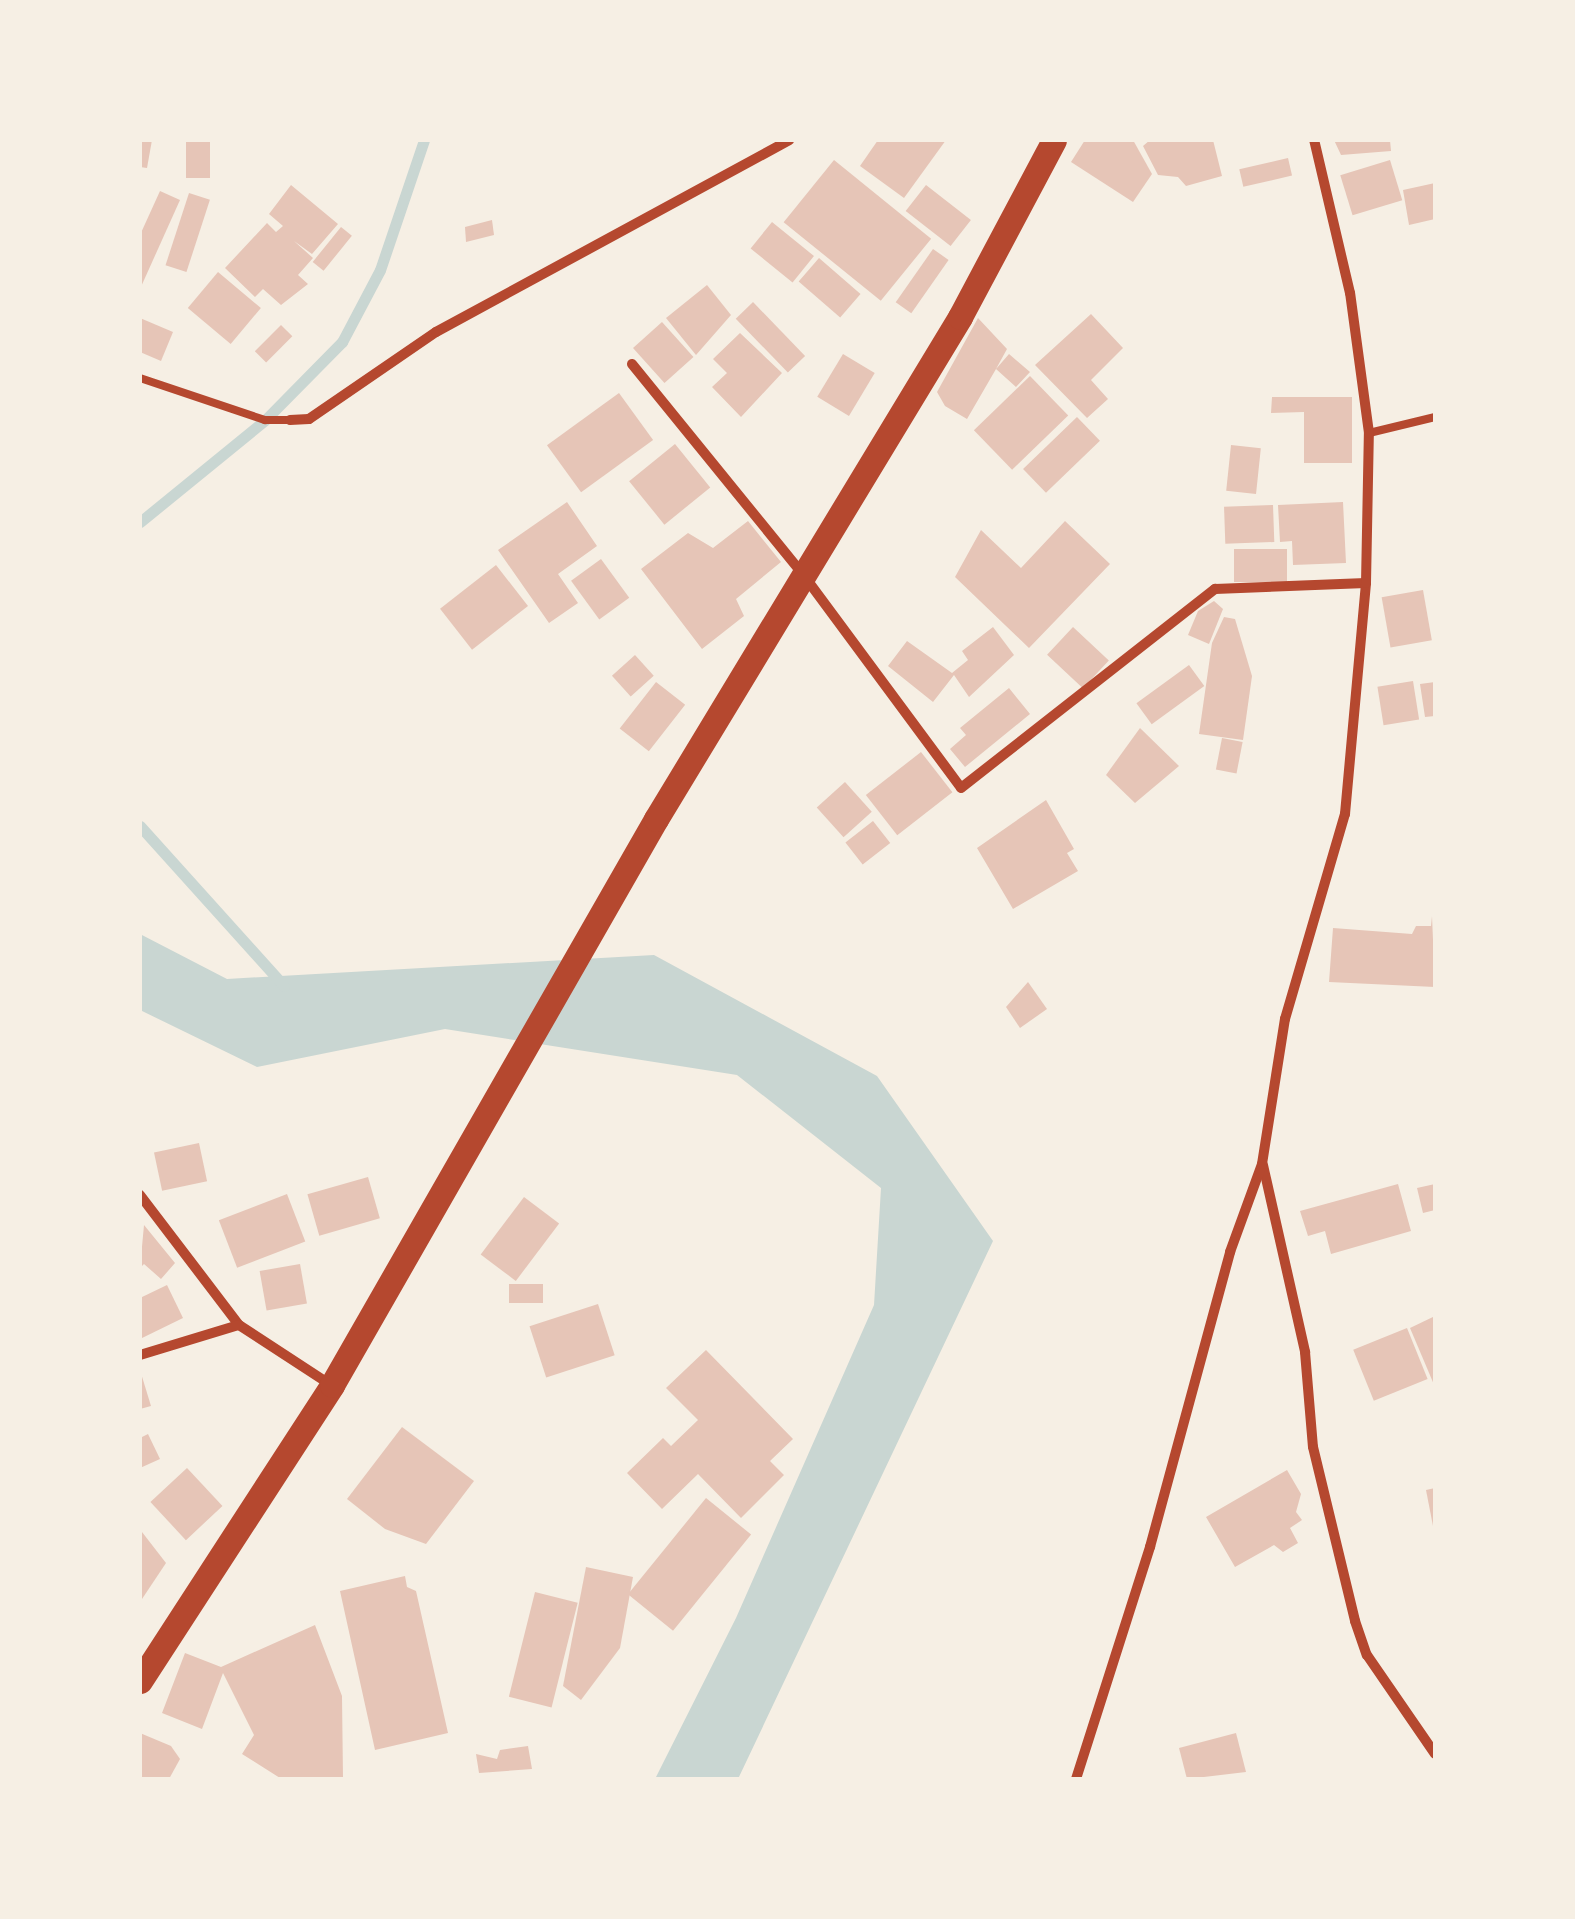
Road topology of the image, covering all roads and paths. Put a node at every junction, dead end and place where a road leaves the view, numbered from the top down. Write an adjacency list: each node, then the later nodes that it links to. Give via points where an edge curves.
1 (790, 140): 7 (street, via 436,332 309,419)
2 (1054, 140): 9 (main road, via 960,317)
3 (1314, 140): 8 (street, via 1347,277)
4 (632, 364): 9 (street)
5 (140, 378): 7 (lane, via 265,420)
6 (1435, 417): 8 (lane)
7 (290, 420)
8 (1368, 433): 10 (street)
9 (805, 577): 10 (street, via 961,788 1215,589); 15 (main road, via 656,819)
10 (1366, 583): 11 (street, via 1345,814 1285,1018)
11 (1262, 1164): 17 (street, via 1305,1352 1313,1448 1355,1621 1367,1655); 18 (street, via 1230,1252 1145,1566)
12 (140, 1196): 13 (street)
13 (239, 1325): 14 (street); 15 (street)
14 (140, 1355)
15 (332, 1385): 16 (main road)
16 (140, 1681)
17 (1435, 1754)
18 (1076, 1779)

